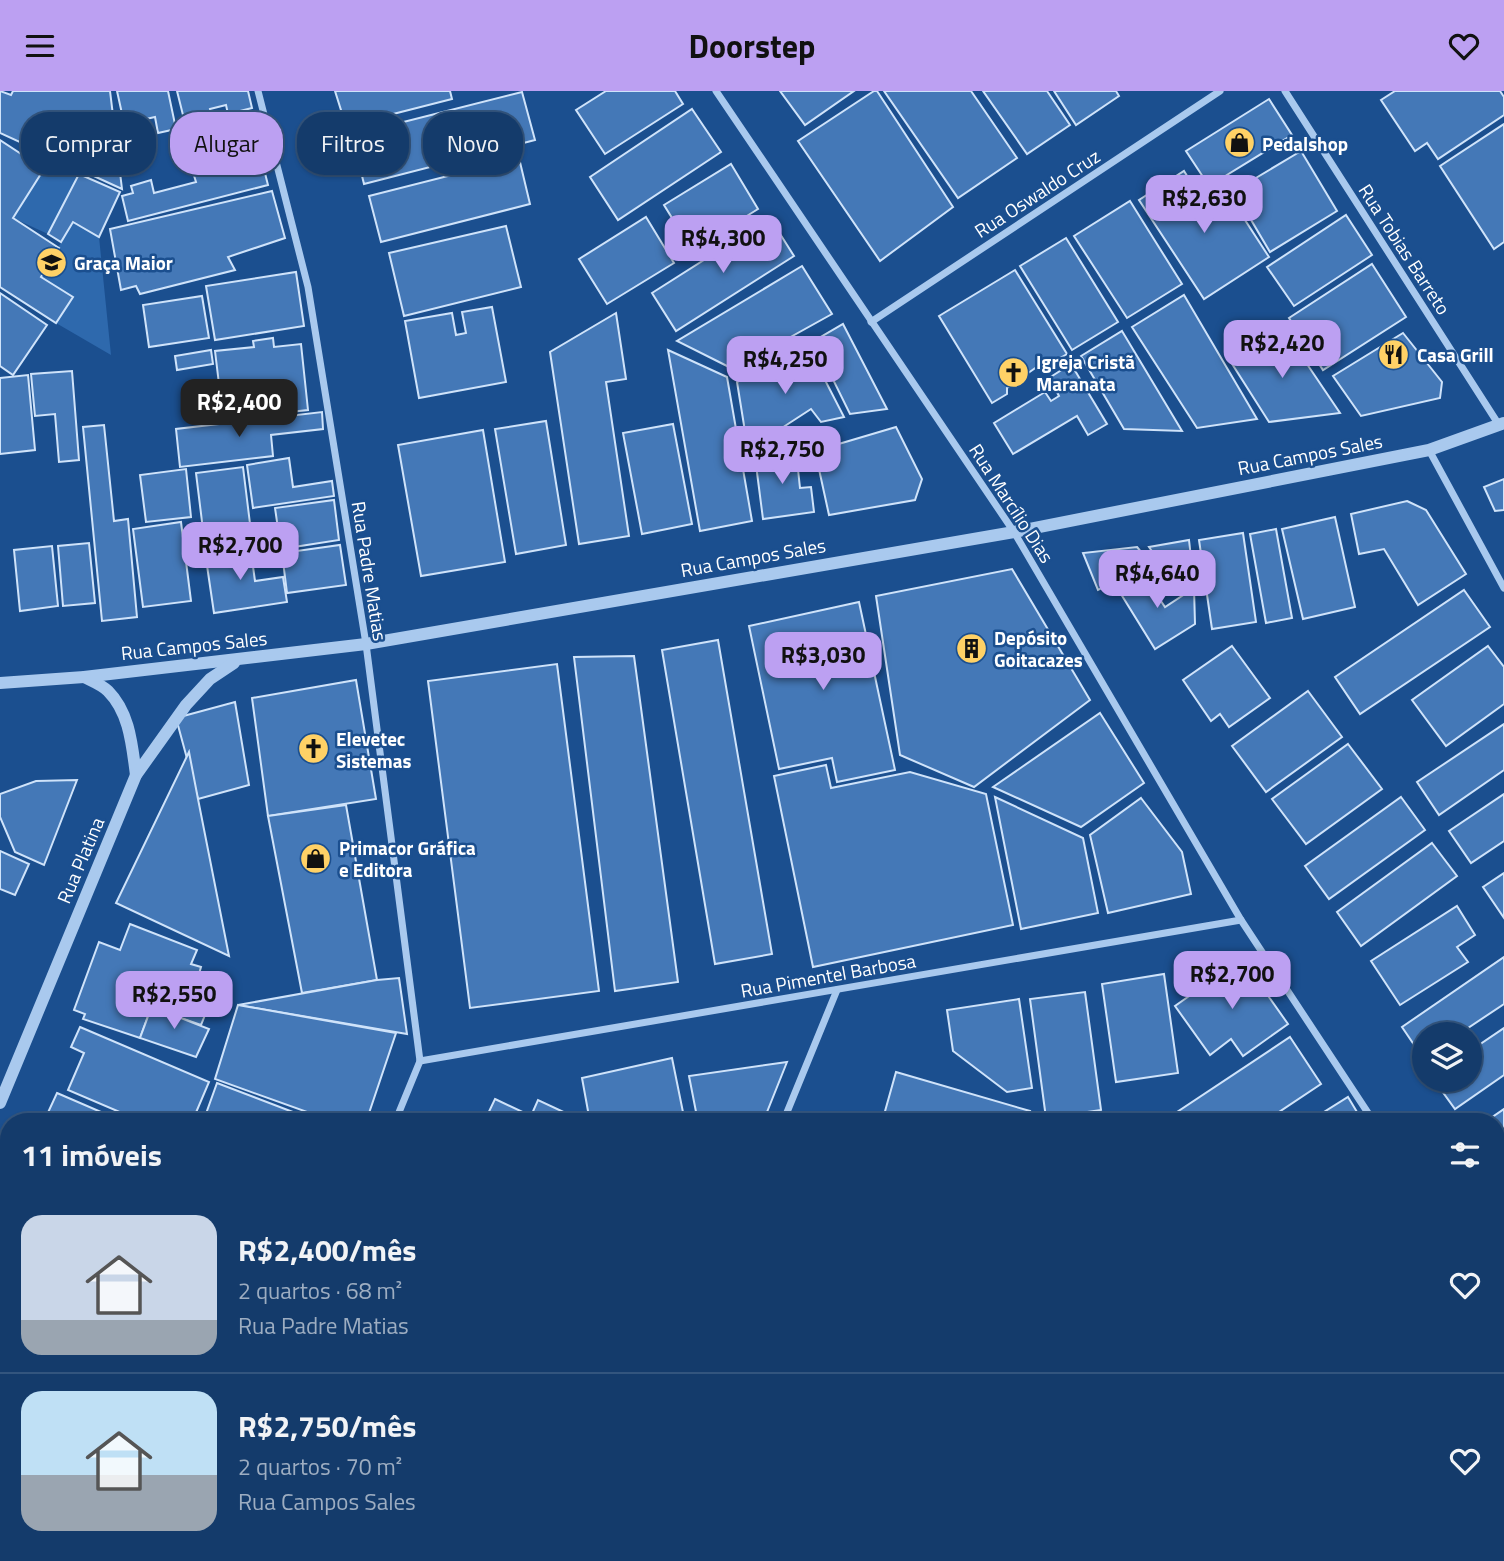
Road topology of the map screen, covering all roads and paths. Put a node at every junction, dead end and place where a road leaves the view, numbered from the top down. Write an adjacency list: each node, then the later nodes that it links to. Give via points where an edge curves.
1 (258, 91): 10 (street, Rua Padre Matias, via 308,287)
2 (716, 91): 5 (street, Rua Marcílio Dias)
3 (1220, 91): 5 (street, Rua Oswaldo Cruz)
4 (1285, 91): 6 (street, Rua Tobias Barreto)
5 (871, 322): 8 (street, Rua Marcílio Dias)
6 (1502, 424): 7 (street, Rua Campos Sales)
7 (1429, 450): 8 (street, Rua Campos Sales); 9 (street)
8 (1014, 532): 10 (street, Rua Campos Sales); 15 (street, Rua Marcílio Dias)
9 (1504, 588)
10 (366, 644): 11 (street, Rua Campos Sales); 17 (street, Rua Padre Matias)
11 (237, 660): 12 (street, Rua Campos Sales); 14 (street, Rua Platina, via 186,705)
12 (84, 677): 13 (street, Rua Campos Sales); 14 (street, via 107,690 122,710)
13 (0, 683)
14 (136, 775): 18 (street, Rua Platina)
15 (1241, 920): 16 (street, Rua Pimentel Barbosa); 21 (street, Rua Marcílio Dias)
16 (837, 989): 17 (street, Rua Pimentel Barbosa); 20 (street)
17 (420, 1061): 19 (street)
18 (0, 1103)
19 (399, 1113)
20 (787, 1113)
21 (1368, 1113)

